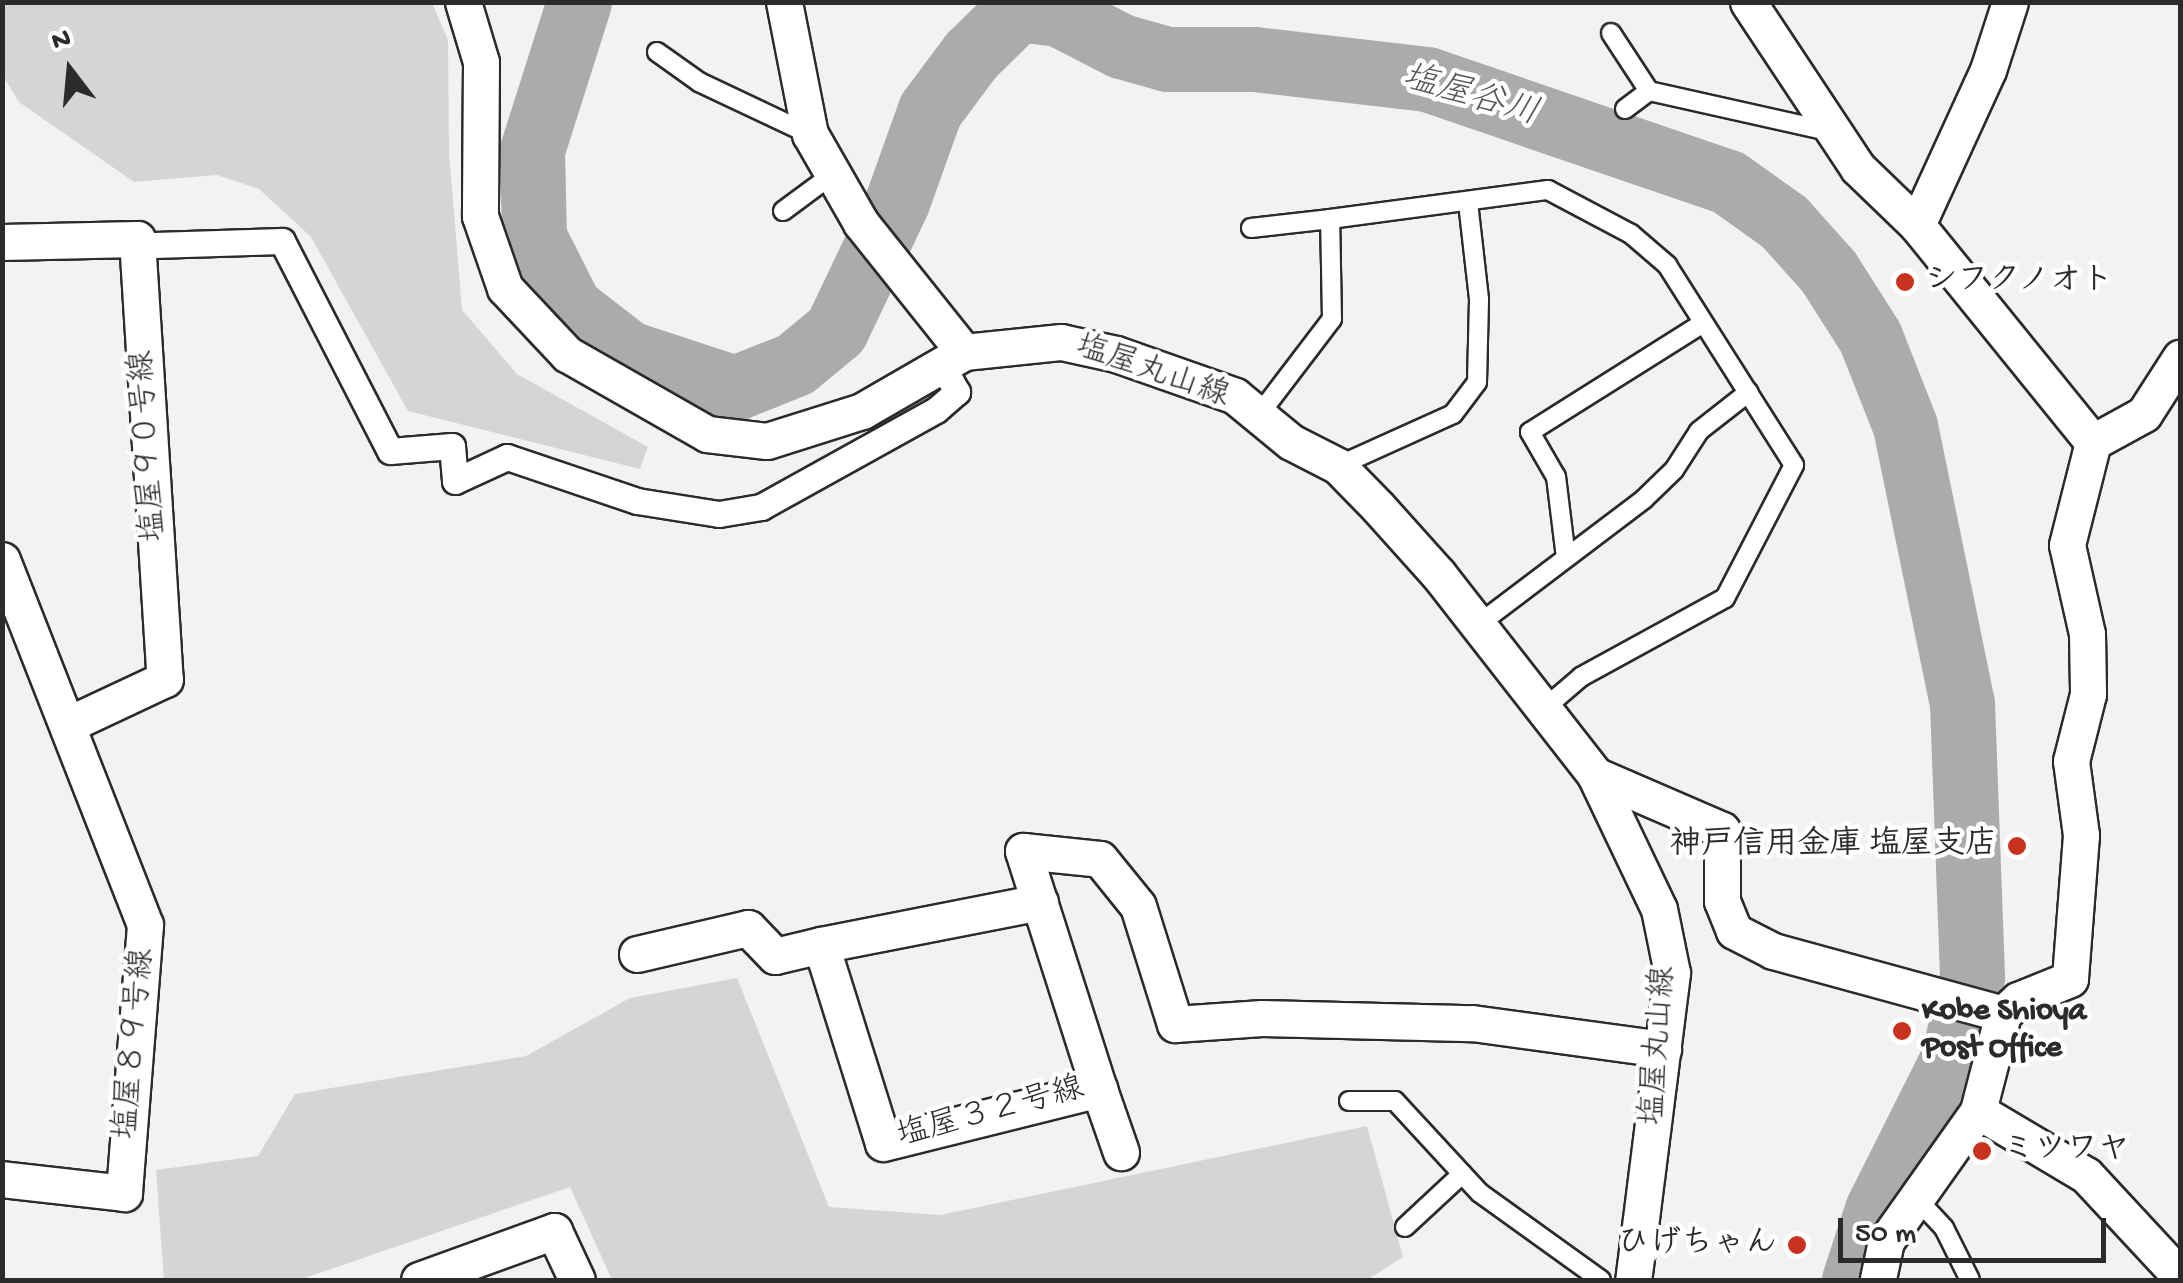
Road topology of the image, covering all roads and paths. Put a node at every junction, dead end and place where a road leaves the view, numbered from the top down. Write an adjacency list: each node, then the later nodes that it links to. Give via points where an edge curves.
1 (463, 2): 21 (street, 塩屋丸山線, via 481,62 480,216 505,288 567,354 707,434 767,442 862,411)
2 (784, 2): 10 (street)
3 (1748, 2): 9 (street)
4 (2010, 2): 15 (street, via 1988,70)
5 (1611, 33): 7 (lane)
6 (657, 52): 10 (lane, via 700,82)
7 (1650, 90): 8 (lane); 9 (lane)
8 (1625, 109)
9 (1834, 132): 15 (street, via 1858,168)
10 (810, 134): 11 (street)
11 (833, 174): 13 (lane); 21 (street, via 861,223 892,254)
12 (1468, 202): 14 (lane); 19 (lane, via 1548,190 1564,198 1631,234 1666,265); 25 (lane, via 1479,299 1478,382 1453,414)
13 (783, 211)
14 (1330, 219): 16 (lane); 23 (lane, via 1332,319)
15 (1918, 225): 24 (street)
16 (1250, 228)
17 (2, 242): 30 (street, 塩屋９０号線, via 137,240 165,679)
18 (154, 245): 21 (street, via 282,241 390,451 452,446 455,481 507,458 637,501 719,514 761,507 936,410 957,392)
19 (1703, 322): 22 (lane); 26 (lane, via 1530,432 1556,477)
20 (2180, 358): 24 (street, via 2144,414)
21 (953, 359): 23 (street, 塩屋丸山線, via 1061,342 1235,396)
22 (1748, 392): 26 (lane, via 1699,430 1674,470 1644,499); 29 (lane, via 1794,465 1725,598 1581,677)
23 (1258, 416): 25 (street, 塩屋丸山線)
24 (2094, 442): 35 (street, via 2066,545 2087,649 2088,694 2071,762 2081,836 2070,979)
25 (1338, 466): 28 (street, 塩屋丸山線)
26 (1566, 558): 28 (lane)
27 (2, 560): 30 (street, 塩屋８９号線)
28 (1479, 624): 29 (street, 塩屋丸山線)
29 (1546, 707): 31 (street, 塩屋丸山線)
30 (67, 724): 42 (street, 塩屋８９号線, via 146,925 124,1193)
31 (1595, 775): 35 (street, via 1722,830 1722,901 1734,931 1773,952); 36 (street, 塩屋丸山線, via 1660,909 1672,973)
32 (1040, 902): 33 (street); 36 (street, 塩屋３２号線, via 1024,851 1100,859 1138,906 1175,1024 1262,1018 1472,1023); 37 (street, 塩屋３２号線)
33 (820, 944): 34 (street, via 775,956 748,928); 37 (street, 塩屋３２号線, via 883,1143)
34 (637, 954)
35 (1996, 1012): 39 (street)
36 (1664, 1049): 49 (street, 塩屋丸山線)
37 (1099, 1089): 40 (street)
38 (1349, 1101): 41 (lane, via 1395,1101)
39 (1978, 1112): 43 (street); 45 (street, via 2086,1175)
40 (1122, 1152)
41 (1462, 1174): 44 (lane); 48 (lane, via 1562,1257)
42 (2, 1178)
43 (1916, 1198): 50 (street, via 1886,1241); 51 (lane, via 1944,1228)
44 (1406, 1227)
45 (2176, 1277)
46 (419, 1280): 47 (street, via 554,1232)
47 (577, 1280)
48 (1601, 1280)
49 (1633, 1280)
50 (1878, 1280)
51 (1970, 1280)

